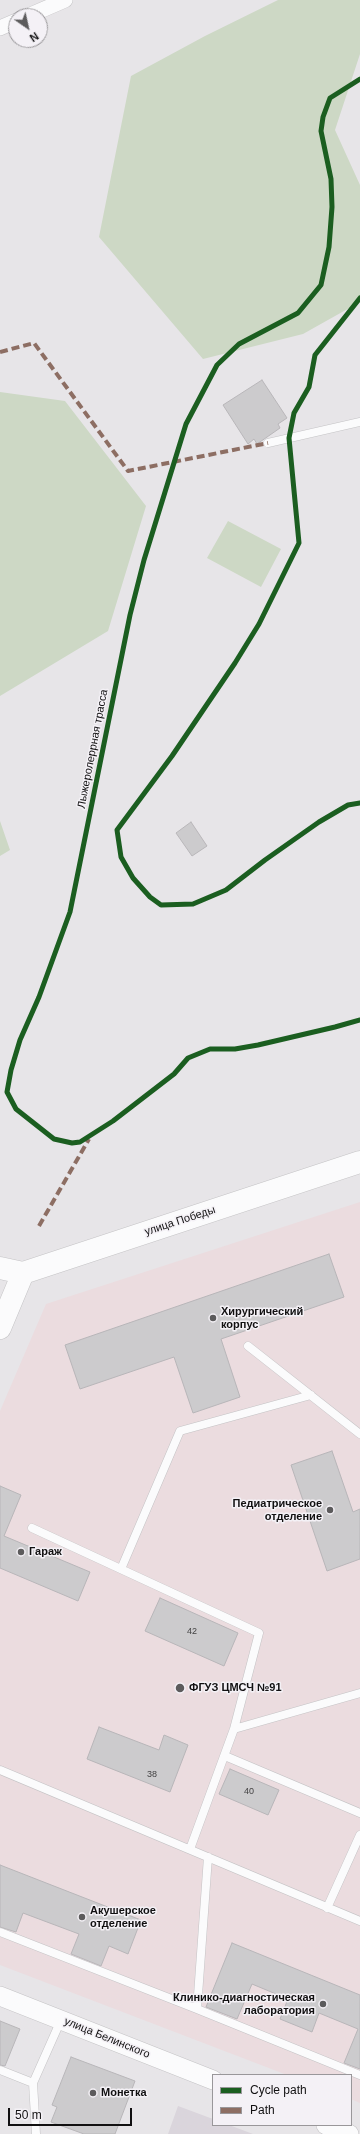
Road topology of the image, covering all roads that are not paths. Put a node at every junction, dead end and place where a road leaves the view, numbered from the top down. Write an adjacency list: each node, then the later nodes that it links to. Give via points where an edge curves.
1 (65, 0): 2 (street)
2 (46, 8)
3 (360, 422): 4 (lane)
4 (268, 444)
5 (360, 1162): 7 (main road, улица Победы)
6 (0, 1268): 7 (main road)
7 (23, 1273): 8 (main road)
8 (0, 1328)
9 (248, 1346): 10 (lane)
10 (311, 1395): 11 (lane); 13 (lane, via 180,1431)
11 (360, 1434)
12 (32, 1528): 13 (lane)
13 (121, 1569): 15 (lane, via 259,1633)
14 (360, 1693): 15 (lane)
15 (234, 1729): 16 (lane)
16 (224, 1756): 18 (lane); 20 (lane)
17 (0, 1770): 20 (lane)
18 (360, 1813)
19 (359, 1840): 22 (lane)
20 (190, 1849): 21 (lane)
21 (208, 1857): 22 (lane); 26 (lane)
22 (327, 1908): 23 (lane)
23 (360, 1921)
24 (0, 1932): 26 (lane)
25 (0, 1996): 27 (street, улица Белинского)
26 (196, 2009): 29 (lane)
27 (61, 2020): 30 (street, улица Белинского); 31 (lane)
28 (0, 2070): 31 (lane)
29 (360, 2075)
30 (212, 2080)
31 (33, 2083): 33 (lane)
32 (329, 2126): 34 (street)
33 (36, 2134)
34 (349, 2134)

